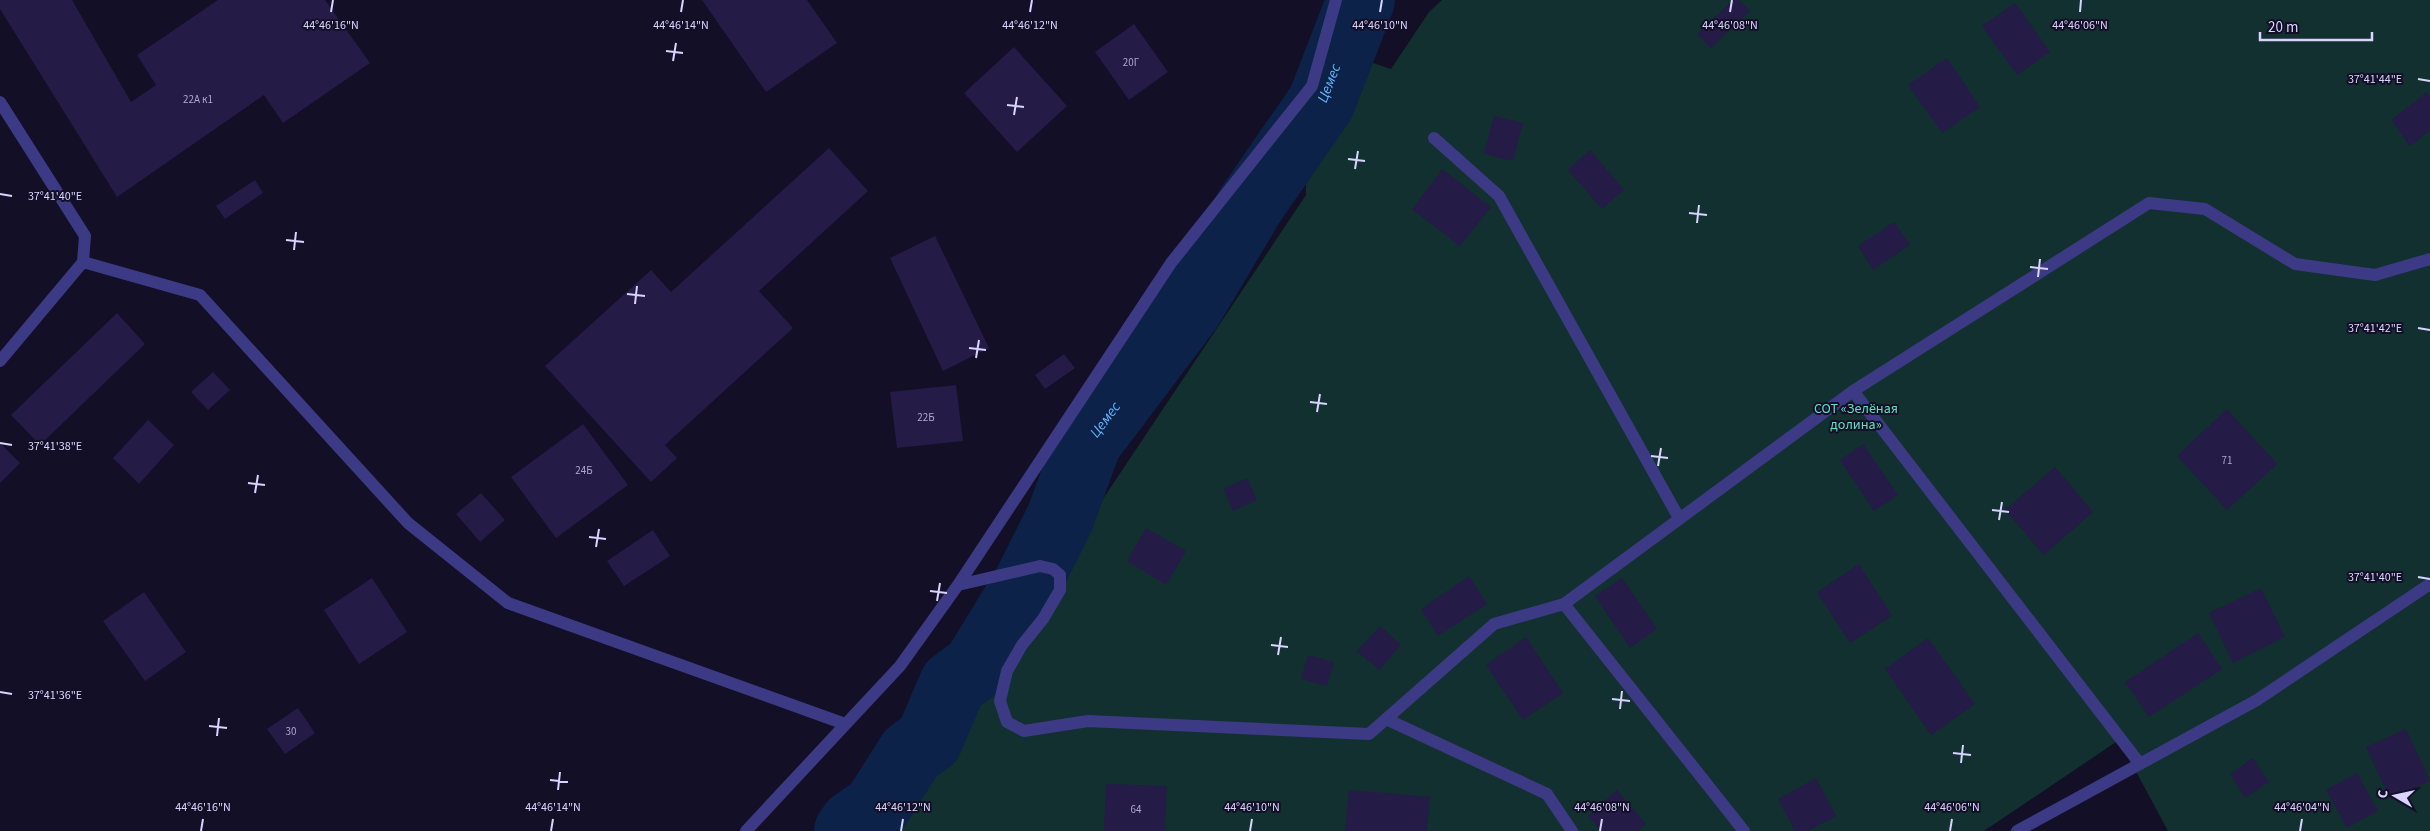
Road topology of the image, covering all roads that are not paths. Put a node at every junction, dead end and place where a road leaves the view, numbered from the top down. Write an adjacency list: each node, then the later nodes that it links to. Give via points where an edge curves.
1 (1336, 0): 10 (lane, via 1312,86 1171,263)
2 (0, 102): 5 (lane, via 85,236)
3 (1434, 138): 8 (lane, via 1499,196)
4 (2430, 259): 7 (lane, via 2375,275 2295,264 2205,209 2149,203)
5 (83, 262): 6 (lane); 13 (lane, via 200,295 408,523 508,603)
6 (0, 361)
7 (1853, 390): 8 (lane); 14 (lane)
8 (1679, 518): 11 (lane)
9 (2430, 584): 14 (lane, via 2257,700)
10 (958, 585): 12 (lane, via 1040,566 1053,569 1060,575 1060,590 1007,671 1000,701 1008,722 1024,731 1088,721 1369,734); 13 (lane, via 900,666)
11 (1564, 604): 12 (lane, via 1494,624); 17 (lane)
12 (1386, 719): 16 (lane, via 1547,794)
13 (845, 724): 15 (lane)
14 (2140, 764): 18 (lane)
15 (746, 831)
16 (1572, 831)
17 (1744, 831)
18 (2018, 831)

